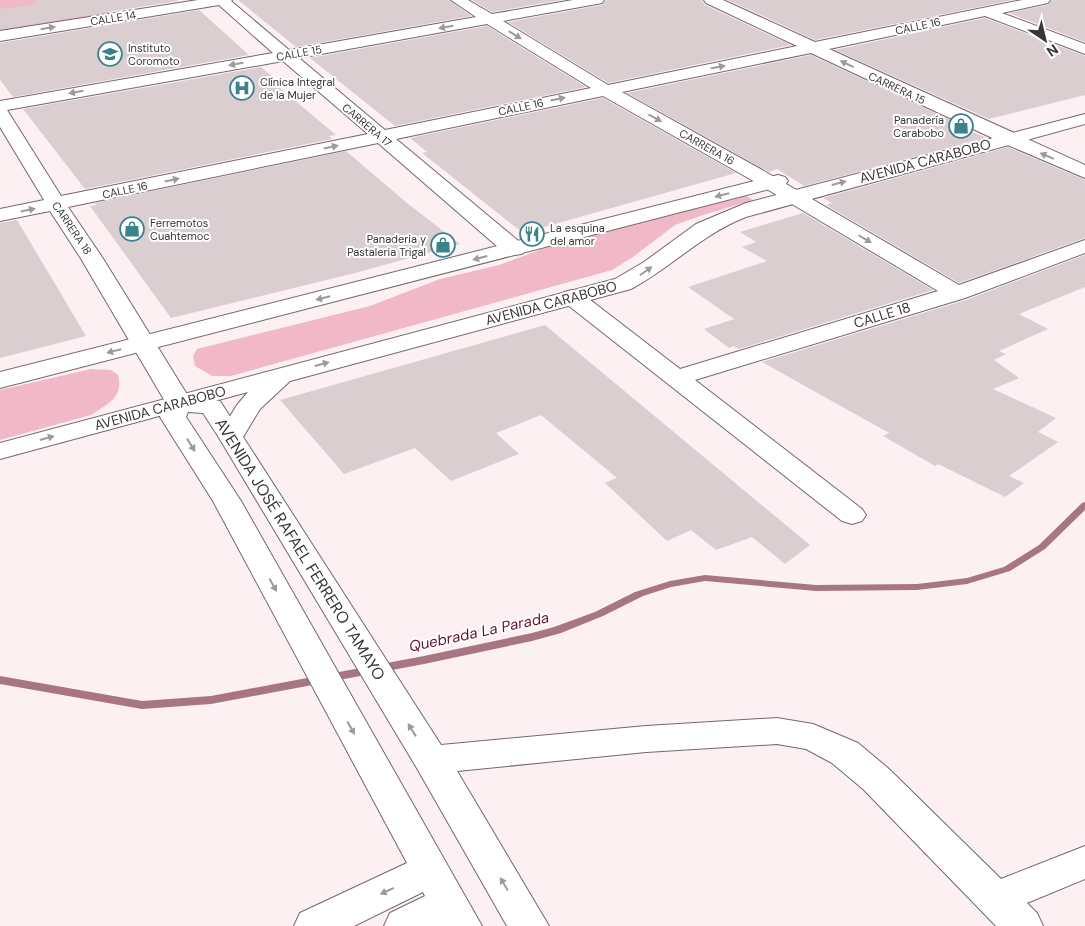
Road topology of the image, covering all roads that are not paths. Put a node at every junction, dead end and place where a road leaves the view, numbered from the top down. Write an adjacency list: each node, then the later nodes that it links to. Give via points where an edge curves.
1 (222, 0): 9 (street, CALLE 14, one-way to 1); 12 (street, CARRERA 17)
2 (458, 0): 8 (street, CARRERA 16)
3 (597, 0): 8 (street, CALLE 15)
4 (711, 0): 10 (street, CARRERA 15)
5 (1043, 0): 7 (street, CALLE 16)
6 (965, 3): 7 (street)
7 (988, 12): 10 (street, CALLE 16); 11 (street)
8 (489, 19): 12 (street, CALLE 15, one-way to 12); 13 (street, CARRERA 16, one-way to 13)
9 (0, 36)
10 (812, 48): 13 (street, CALLE 16, one-way to 10); 18 (street, CARRERA 15, one-way to 10)
11 (1085, 49)
12 (284, 55): 15 (street, CALLE 15, one-way to 15); 19 (street, CARRERA 17)
13 (604, 89): 19 (street, CALLE 16, one-way to 13); 23 (street, CARRERA 16, one-way to 23)
14 (1085, 103): 18 (street, AVENIDA CARABOBO)
15 (0, 106)
16 (0, 112): 25 (street, CARRERA 18)
17 (1085, 119): 20 (street, AVENIDA CARABOBO)
18 (986, 129): 20 (street, CARRERA 15); 21 (street, AVENIDA CARABOBO)
19 (380, 136): 25 (street, CALLE 16, one-way to 19); 28 (street, CARRERA 17)
20 (1009, 140): 22 (street, CARRERA 15, one-way to 20); 24 (street, AVENIDA CARABOBO, one-way to 20)
21 (847, 164)
22 (1085, 172)
23 (770, 183): 24 (street, CARRERA 16); 28 (street, one-way to 28)
24 (796, 186): 29 (street, CARRERA 16, one-way to 29); 30 (street, AVENIDA CARABOBO, one-way to 24, via 623,284 642,275 685,241 720,220)
25 (56, 204): 26 (street, CALLE 16, one-way to 25); 31 (street, CARRERA 18)
26 (0, 215)
27 (1085, 246): 29 (street, CALLE 18)
28 (514, 249): 31 (street, one-way to 31)
29 (958, 292): 33 (street, CALLE 18)
30 (572, 297): 32 (street, AVENIDA CARABOBO, one-way to 30); 33 (street)
31 (144, 343): 34 (street, one-way to 34); 35 (street, CARRERA 18)
32 (286, 374): 35 (street, AVENIDA CARABOBO); 36 (street, via 256,397 243,412)
33 (677, 378): 38 (street)
34 (0, 380)
35 (179, 403): 36 (street, AVENIDA JOSÉ RAFAEL FERRERO TAMAYO, via 211,406); 37 (street, AVENIDA CARABOBO, one-way to 35); 42 (street, one-way to 42, via 173,417 227,501)
36 (231, 436): 39 (street, AVENIDA JOSÉ RAFAEL FERRERO TAMAYO, one-way to 36)
37 (0, 451)
38 (852, 515)
39 (430, 760): 41 (street, via 646,739 777,731 813,737 846,753 876,779); 45 (street, AVENIDA JOSÉ RAFAEL FERRERO TAMAYO, one-way to 39)
40 (1085, 862): 41 (street)
41 (997, 898): 46 (street)
42 (448, 900): 43 (street, one-way to 43); 44 (street)
43 (314, 926)
44 (404, 926)
45 (529, 926)
46 (1023, 926)

